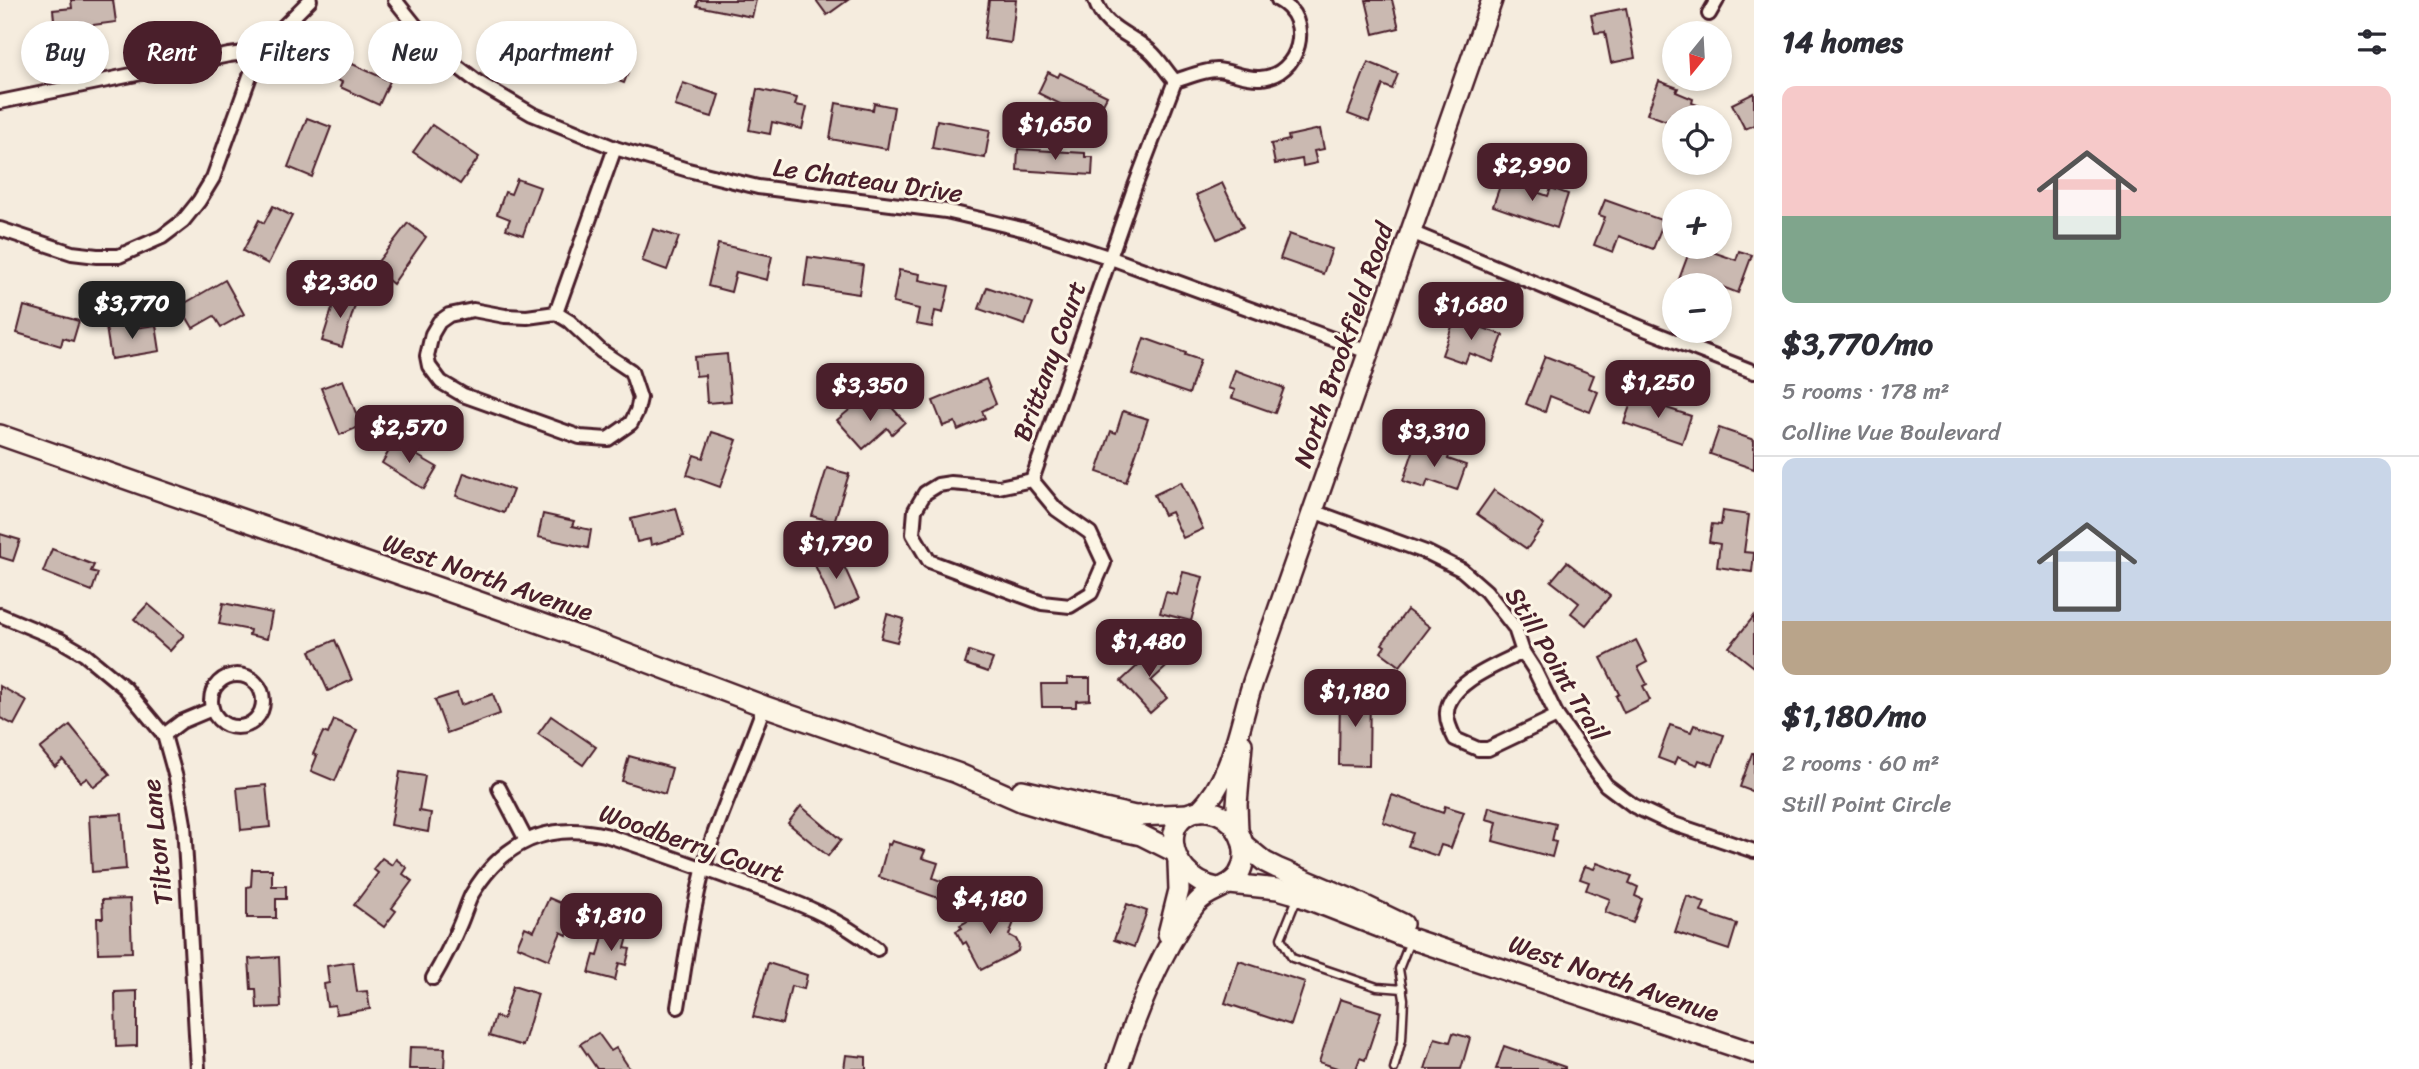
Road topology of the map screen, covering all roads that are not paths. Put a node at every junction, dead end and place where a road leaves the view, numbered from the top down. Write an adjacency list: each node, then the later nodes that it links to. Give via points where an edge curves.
1 (310, 0): 8 (street)
2 (395, 0): 13 (street, Le Chateau Drive, via 438,50 479,83 532,114)
3 (1095, 0): 10 (street, via 1107,23 1146,48)
4 (1278, 0): 10 (street, via 1293,13 1299,28 1297,55 1289,65 1260,78 1216,70)
5 (1492, 0): 15 (main road, North Brookfield Road)
6 (1717, 0): 7 (street)
7 (1709, 14)
8 (289, 21)
9 (236, 54): 12 (street)
10 (1175, 81): 16 (street, Brittany Court)
11 (247, 84): 14 (street, via 213,178 183,221 162,237 119,256 97,256 72,253)
12 (0, 102)
13 (615, 148): 16 (street, Le Chateau Drive, via 758,187 946,211 1026,230); 17 (street)
14 (0, 229)
15 (1411, 232): 18 (main road, North Brookfield Road); 19 (street)
16 (1111, 258): 18 (street, Le Chateau Drive); 21 (street, Brittany Court)
17 (556, 313): 17 (street, via 527,317 473,310 449,316 432,334 429,366 441,382 463,395 580,437 608,439 631,423 637,411 640,398 631,371)
18 (1368, 352): 22 (main road, North Brookfield Road)
19 (1754, 372)
20 (0, 435): 25 (main road, West North Avenue, via 600,644)
21 (1032, 480): 21 (street, Brittany Court, via 999,487 938,485 925,493 915,510 913,534 929,561 1042,603 1070,606 1091,593 1104,563 1090,533 1056,509)
22 (1313, 511): 24 (street, Still Point Trail, via 1462,570 1501,607); 26 (main road, North Brookfield Road)
23 (0, 615): 29 (street, Tilton Lane, via 83,654 125,688)
24 (1523, 652): 28 (street, Still Point Trail); 28 (street, via 1457,691 1447,713 1455,738 1488,749)
25 (764, 706): 30 (main road, West North Avenue); 37 (street)
26 (1245, 708): 32 (main road, North Brookfield Road, via 1216,792); 33 (main road, North Brookfield Road, via 1237,804)
27 (212, 709): 27 (street, via 222,722 238,727 259,714 262,697 254,683 231,676 212,692); 29 (street)
28 (1557, 716): 35 (street, Still Point Trail, via 1606,785 1634,806)
29 (164, 735): 48 (street, Tilton Lane, via 184,824)
30 (957, 773): 32 (main road, West North Avenue, via 1116,813 1152,817); 36 (main road, West North Avenue, via 1023,802 1142,835)
31 (499, 788): 34 (street)
32 (1194, 812): 33 (main road, via 1225,817); 36 (main road, via 1178,824)
33 (1240, 837): 38 (main road, via 1244,863 1240,873); 42 (main road, West North Avenue, via 1265,862 1353,900)
34 (526, 840): 37 (street, Woodberry Court, via 580,830); 44 (street, Woodberry Court, via 488,871 471,896)
35 (1754, 851)
36 (1176, 857): 38 (main road, via 1197,881); 43 (main road, via 1180,878 1176,907)
37 (704, 869): 41 (street, Woodberry Court, via 831,918); 46 (street)
38 (1224, 886): 39 (main road, West North Avenue, via 1278,889); 43 (main road, via 1196,903)
39 (1298, 895): 40 (main road, West North Avenue); 45 (lane, via 1281,938 1292,958 1377,988)
40 (1411, 939): 42 (main road, West North Avenue); 45 (lane, via 1399,969)
41 (877, 949)
42 (1456, 953): 47 (main road, West North Avenue)
43 (1159, 967): 49 (main road, via 1133,1022)
44 (433, 978)
45 (1403, 989): 50 (lane, via 1402,1040)
46 (678, 1007)
47 (1754, 1053)
48 (198, 1069)
49 (1118, 1069)
50 (1394, 1069)

